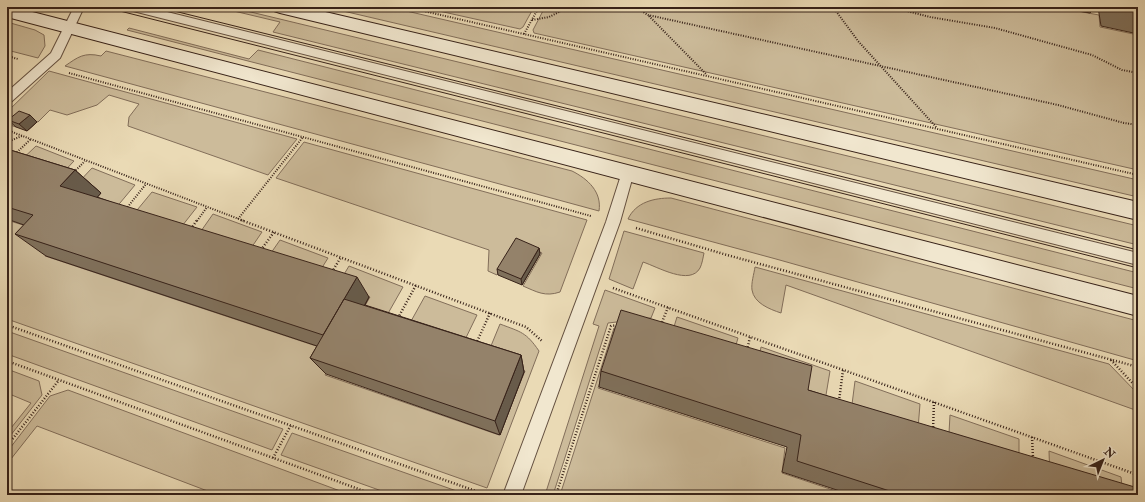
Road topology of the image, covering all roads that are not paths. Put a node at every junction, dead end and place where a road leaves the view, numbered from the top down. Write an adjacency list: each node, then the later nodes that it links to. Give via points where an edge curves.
1 (79, 7): 5 (lane)
2 (133, 7): 9 (lane)
3 (280, 7): 8 (street)
4 (7, 11): 5 (street)
5 (69, 28): 6 (lane, via 56,55); 7 (street)
6 (7, 100)
7 (628, 172): 10 (street); 11 (lane, via 613,222)
8 (1138, 211)
9 (1138, 259)
10 (1138, 306)
11 (512, 495)

